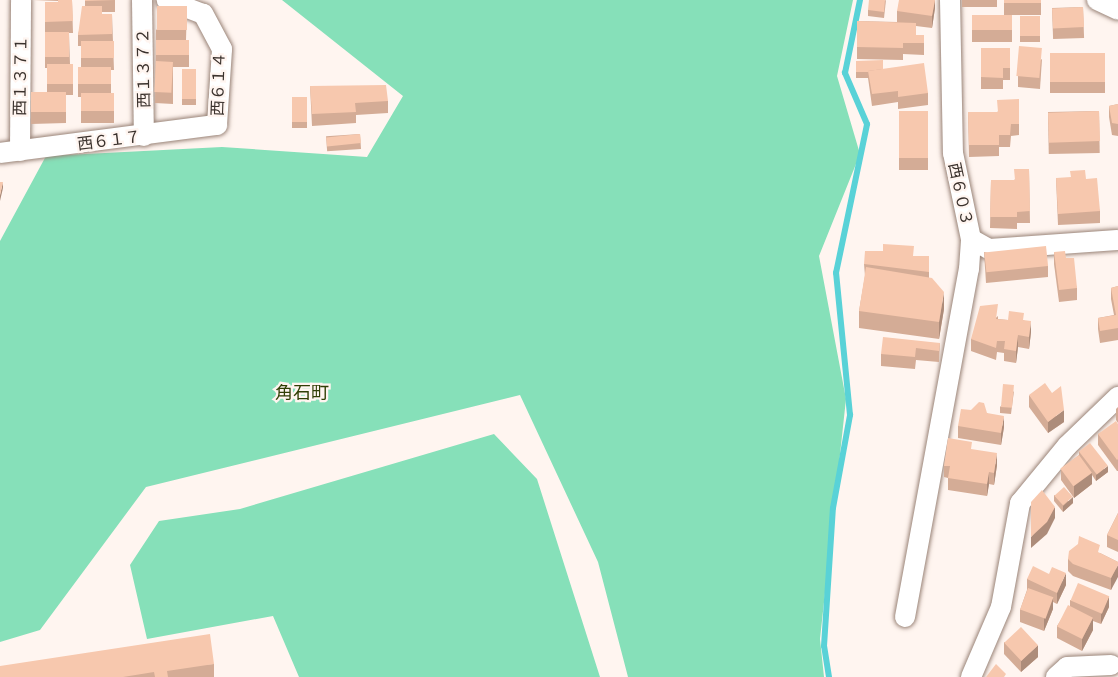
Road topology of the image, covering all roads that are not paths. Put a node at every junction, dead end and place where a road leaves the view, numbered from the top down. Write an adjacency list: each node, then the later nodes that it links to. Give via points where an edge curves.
1 (21, 0): 7 (street, 西１３７１)
2 (142, 0): 6 (street, 西１３７２)
3 (167, 0): 5 (street, 西６１４, via 203,14 222,49)
4 (950, 0): 8 (street, 西６０３, via 953,153)
5 (217, 125): 6 (street, 西６１７)
6 (144, 136): 7 (street, 西６１７)
7 (10, 152)
8 (971, 239): 9 (street, 西６０３, via 988,249); 11 (street, via 969,269)
9 (1118, 240)
10 (1118, 397): 13 (street, via 1067,446 1020,503 1001,607)
11 (905, 618)
12 (1111, 664): 14 (street, via 1067,667)
13 (971, 677)
14 (1056, 677)

